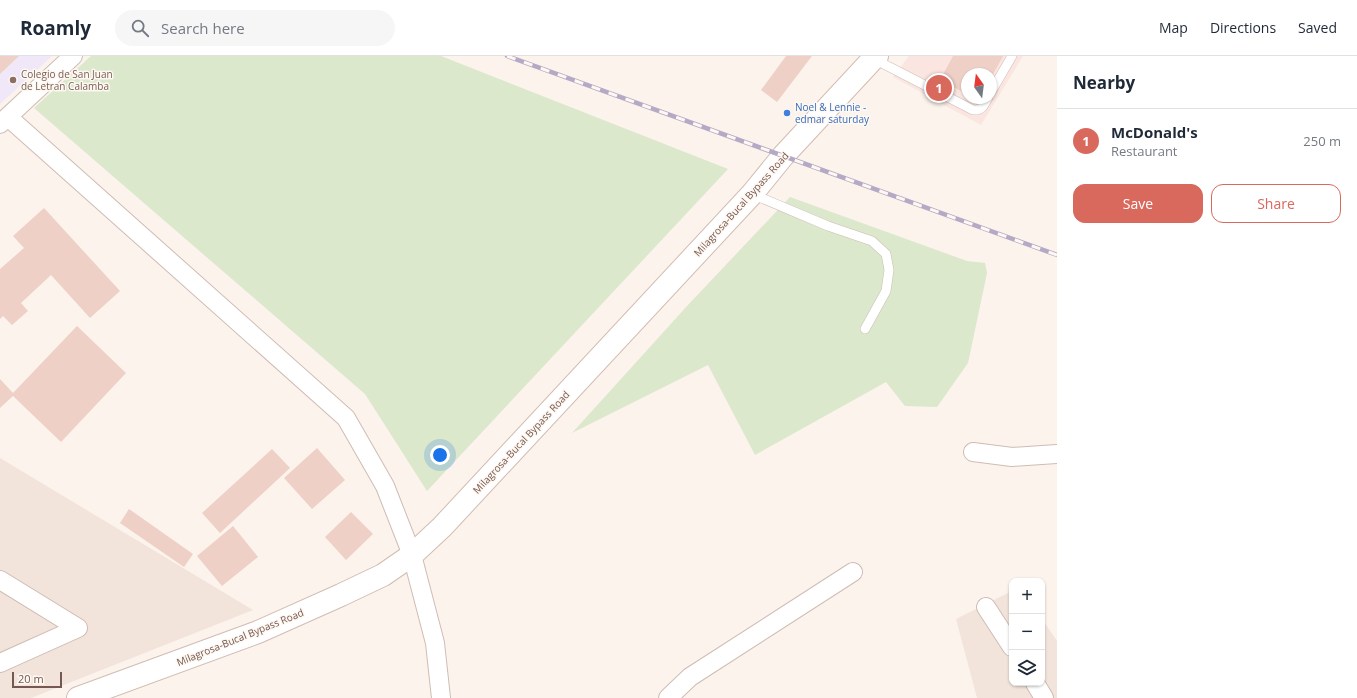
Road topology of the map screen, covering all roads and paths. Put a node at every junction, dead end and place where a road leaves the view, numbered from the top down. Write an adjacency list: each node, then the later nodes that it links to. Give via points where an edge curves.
1 (73, 56): 8 (street)
2 (1012, 56): 4 (lane)
3 (875, 57): 5 (lane); 9 (main road, Milagrosa-Bucal Bypass Road, via 783,156)
4 (997, 82)
5 (961, 104)
6 (962, 104): 7 (lane, via 973,110 978,110)
7 (984, 104)
8 (4, 120): 13 (street, via 346,418 385,486)
9 (752, 194): 10 (lane, via 828,226 872,241 886,254 889,270 886,291); 13 (main road, Milagrosa-Bucal Bypass Road, via 442,527)
10 (865, 329)
11 (973, 452): 12 (street, via 1012,457)
12 (1057, 454)
13 (412, 555): 20 (main road, Milagrosa-Bucal Bypass Road, via 383,575 258,632); 21 (street, via 435,643)
14 (853, 572): 22 (street, via 690,677)
15 (0, 580): 18 (street, via 78,628)
16 (986, 607): 17 (street)
17 (1009, 642)
18 (0, 663)
19 (1037, 686): 23 (street)
20 (78, 698)
21 (441, 698)
22 (668, 698)
23 (1044, 698)

